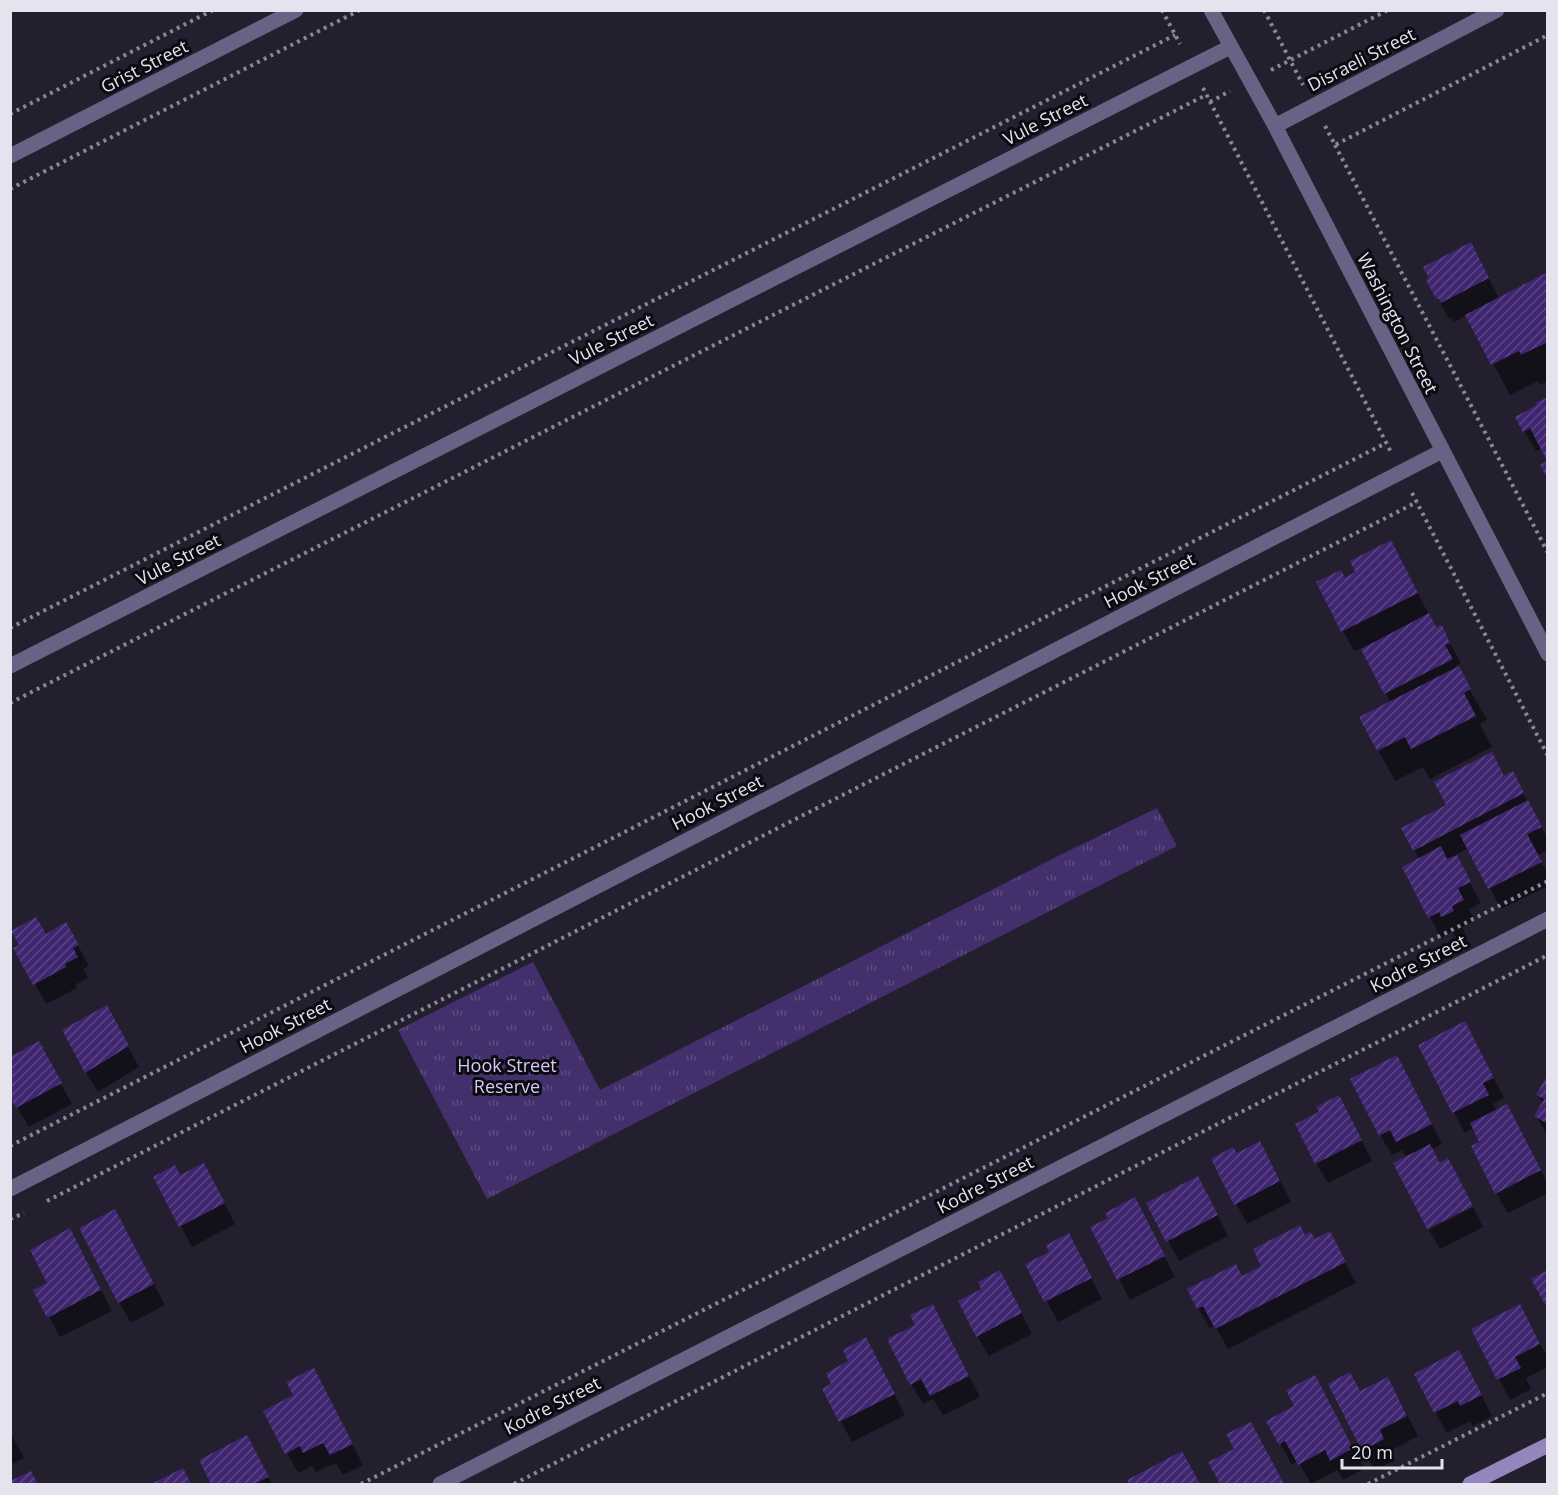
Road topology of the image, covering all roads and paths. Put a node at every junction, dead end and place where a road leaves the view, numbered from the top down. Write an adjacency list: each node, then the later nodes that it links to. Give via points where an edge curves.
1 (213, 10): 18 (path)
2 (296, 10): 21 (street, Grist Street)
3 (360, 10): 22 (path)
4 (1162, 10): 9 (path)
5 (1211, 10): 11 (street, Washington Street)
6 (1264, 10): 12 (path)
7 (1389, 10): 12 (path)
8 (1497, 10): 17 (street, Disraeli Street)
9 (1175, 35): 13 (path); 28 (path)
10 (1548, 35): 20 (path)
11 (1230, 46): 13 (street, Vule Street); 14 (street, Washington Street)
12 (1290, 60): 14 (path); 17 (path)
13 (1191, 66): 15 (path); 30 (street, Vule Street)
14 (1249, 81): 16 (path); 19 (street, Washington Street)
15 (1206, 95): 16 (path); 31 (path)
16 (1210, 102): 23 (path)
17 (1313, 106): 19 (street, Disraeli Street); 20 (path)
18 (10, 114)
19 (1275, 126): 24 (street, Washington Street)
20 (1335, 145): 27 (path)
21 (10, 156)
22 (10, 189)
23 (1386, 443): 25 (path); 36 (path)
24 (1442, 451): 25 (street, Hook Street); 29 (street, Washington Street)
25 (1401, 471): 26 (path); 37 (street, Hook Street)
26 (1417, 502): 32 (path); 38 (path)
27 (1548, 553)
28 (11, 626)
29 (1548, 654)
30 (10, 666)
31 (10, 703)
32 (1548, 756)
33 (1548, 881): 43 (path)
34 (1548, 919): 44 (street, Kodre Street)
35 (1548, 955): 45 (path)
36 (10, 1146)
37 (10, 1189)
38 (42, 1203)
39 (32, 1209): 40 (path)
40 (10, 1220)
41 (1548, 1393): 46 (path)
42 (1548, 1445): 47 (main road)
43 (361, 1485)
44 (440, 1485)
45 (514, 1485)
46 (1368, 1485)
47 (1470, 1485)

